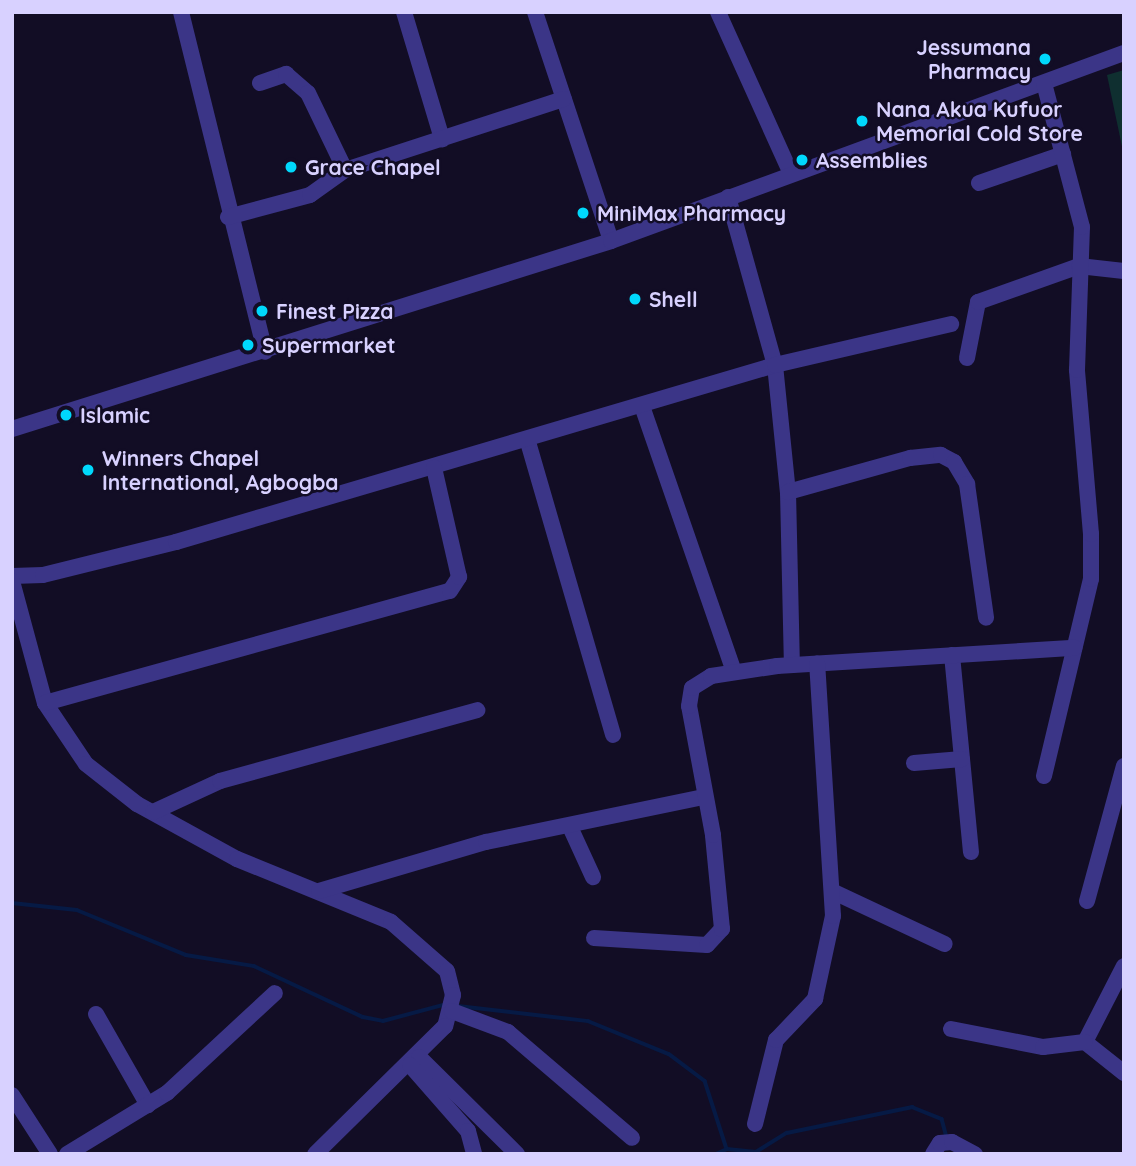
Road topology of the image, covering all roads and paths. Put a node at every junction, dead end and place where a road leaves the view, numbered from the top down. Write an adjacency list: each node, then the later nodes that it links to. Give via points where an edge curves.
1 (181, 12): 15 (street)
2 (404, 12): 9 (street)
3 (536, 12): 8 (street)
4 (718, 12): 12 (street)
5 (1124, 53): 7 (street)
6 (260, 83): 11 (street, via 286,74 308,93)
7 (1044, 83): 10 (street); 12 (street)
8 (564, 99): 9 (street); 16 (street)
9 (442, 139): 11 (street)
10 (1063, 154): 13 (street); 17 (street, via 1079,207)
11 (345, 170): 15 (street, via 310,195)
12 (791, 174): 14 (street)
13 (979, 183)
14 (728, 197): 16 (street); 22 (street)
15 (228, 217): 20 (street)
16 (611, 241): 20 (street)
17 (1079, 266): 18 (street); 21 (street, via 978,302); 30 (street, via 1076,369 1091,579)
18 (1124, 271)
19 (951, 324): 22 (street)
20 (265, 352): 24 (street)
21 (967, 358)
22 (775, 365): 23 (street); 27 (street)
23 (642, 406): 25 (street); 34 (street)
24 (12, 429)
25 (528, 442): 26 (street); 37 (street)
26 (434, 468): 28 (street, via 176,542); 35 (street, via 459,577 450,592)
27 (788, 492): 29 (street, via 910,458 941,455 954,462 967,484); 33 (street)
28 (12, 579): 35 (street)
29 (986, 618)
30 (1074, 648): 31 (street); 41 (street)
31 (952, 655): 32 (street); 38 (street)
32 (817, 664): 33 (street); 48 (street, via 819,776)
33 (792, 665): 34 (street)
34 (734, 672): 42 (street, via 692,688 689,706)
35 (45, 703): 43 (street, via 86,764)
36 (477, 710): 43 (street, via 220,781)
37 (612, 735)
38 (962, 759): 39 (street); 45 (street)
39 (914, 763)
40 (1124, 766): 49 (street)
41 (1044, 776)
42 (703, 797): 44 (street); 50 (street, via 715,854 722,929 716,939 707,945)
43 (153, 812): 47 (street, via 237,859)
44 (571, 829): 46 (street); 47 (street, via 432,855)
45 (971, 852)
46 (593, 877)
47 (319, 891): 54 (street, via 391,922 424,944 452,980)
48 (836, 893): 51 (street); 62 (street, via 815,999 776,1040)
49 (1087, 901)
50 (594, 938)
51 (945, 944)
52 (1124, 966): 57 (street)
53 (275, 993): 61 (street)
54 (452, 1011): 58 (street); 63 (street, via 508,1032 590,1109)
55 (96, 1014): 61 (street)
56 (951, 1029): 57 (street, via 1043,1047)
57 (1085, 1042): 59 (street)
58 (414, 1061): 66 (street); 67 (street, via 468,1131); 68 (street)
59 (1124, 1073)
60 (12, 1095): 64 (street)
61 (148, 1105): 65 (street)
62 (755, 1124)
63 (632, 1138)
64 (50, 1154)
65 (67, 1154)
66 (315, 1154)
67 (474, 1154)
68 (517, 1154)
69 (933, 1154): 70 (street, via 940,1143 952,1142)
70 (975, 1154)

